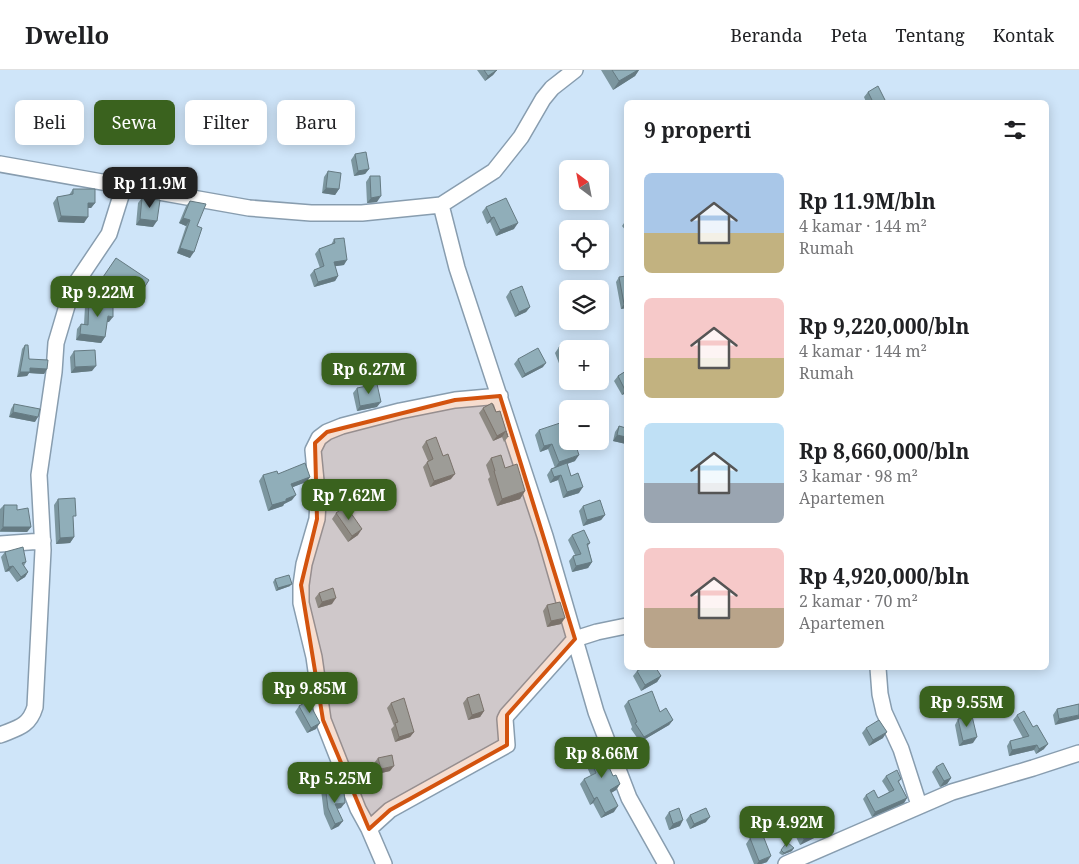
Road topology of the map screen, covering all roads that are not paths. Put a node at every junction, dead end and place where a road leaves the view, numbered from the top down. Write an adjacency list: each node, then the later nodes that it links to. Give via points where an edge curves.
1 (575, 70): 4 (street, via 543,99 521,137 494,171)
2 (0, 164): 3 (street)
3 (124, 186): 4 (street, via 248,208 311,213 362,213); 6 (street, via 109,234 72,289 56,343 39,475)
4 (440, 205): 5 (street, via 457,268)
5 (500, 396): 9 (street); 14 (street, via 455,400 342,426 319,438 313,450 317,519 304,564 301,603 314,657 323,720)
6 (43, 541): 7 (street); 11 (street, via 35,707 27,723)
7 (0, 544)
8 (624, 626): 9 (street)
9 (575, 639): 14 (street, via 507,714 507,745 390,810); 16 (street, via 596,712 629,798)
10 (878, 670): 13 (street, via 884,712 901,749)
11 (0, 735)
12 (1079, 753): 13 (street)
13 (919, 805): 17 (street)
14 (369, 829): 15 (street)
15 (384, 864)
16 (666, 864)
17 (786, 864)

